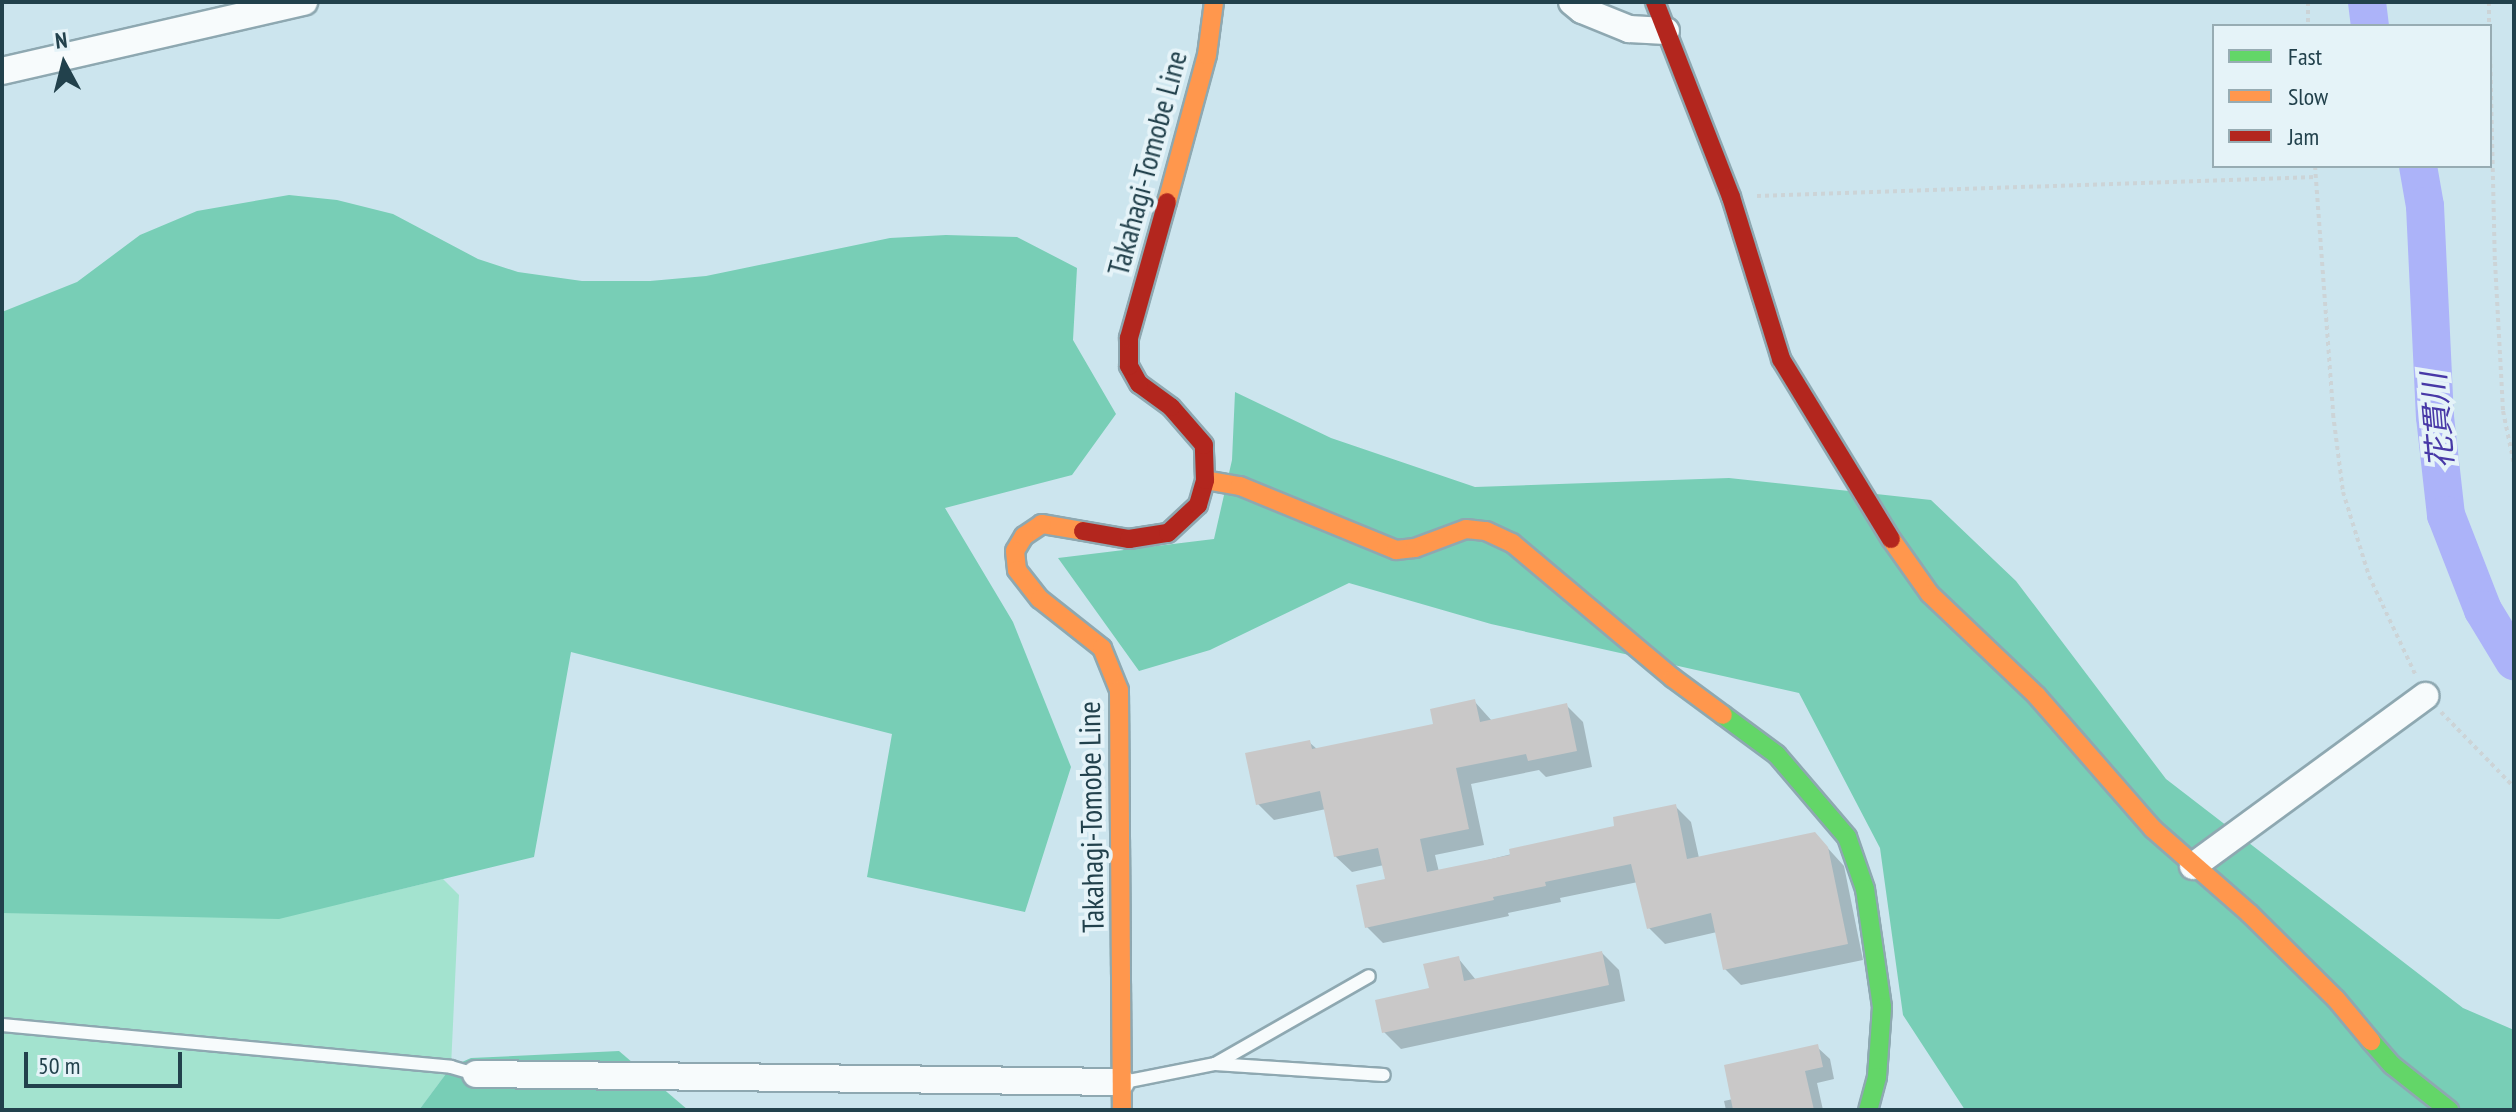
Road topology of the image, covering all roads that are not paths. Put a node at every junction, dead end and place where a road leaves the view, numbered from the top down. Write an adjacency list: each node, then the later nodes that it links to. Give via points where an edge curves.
1 (304, 2): 6 (street)
2 (1214, 2): 7 (street, Takahagi-Tomobe Line, via 1207,55 1129,338 1129,366 1139,384 1171,407 1204,445)
3 (1572, 2): 5 (street, via 1629,29)
4 (1655, 2): 5 (street)
5 (1666, 31): 9 (street, via 1731,197 1781,359 1889,536 1930,594 2037,696 2153,829)
6 (2, 71)
7 (1205, 480): 15 (street, Takahagi-Tomobe Line, via 1198,505 1168,533 1129,539 1042,524 1024,536 1015,551 1017,570 1040,599 1102,648 1119,690); 17 (street, via 1240,486 1396,550 1466,529 1512,543 1673,678 1777,755 1847,837 1865,889 1882,1007 1877,1077)
8 (2425, 696): 9 (street)
9 (2193, 866): 18 (street, via 2336,999 2392,1065)
10 (1369, 976): 12 (lane)
11 (2, 1025): 13 (lane, via 451,1067)
12 (1215, 1064): 14 (lane); 15 (lane)
13 (476, 1074): 15 (street)
14 (1384, 1075)
15 (1121, 1082): 16 (street, Takahagi-Tomobe Line)
16 (1122, 1110)
17 (1868, 1110)
18 (2449, 1110)

